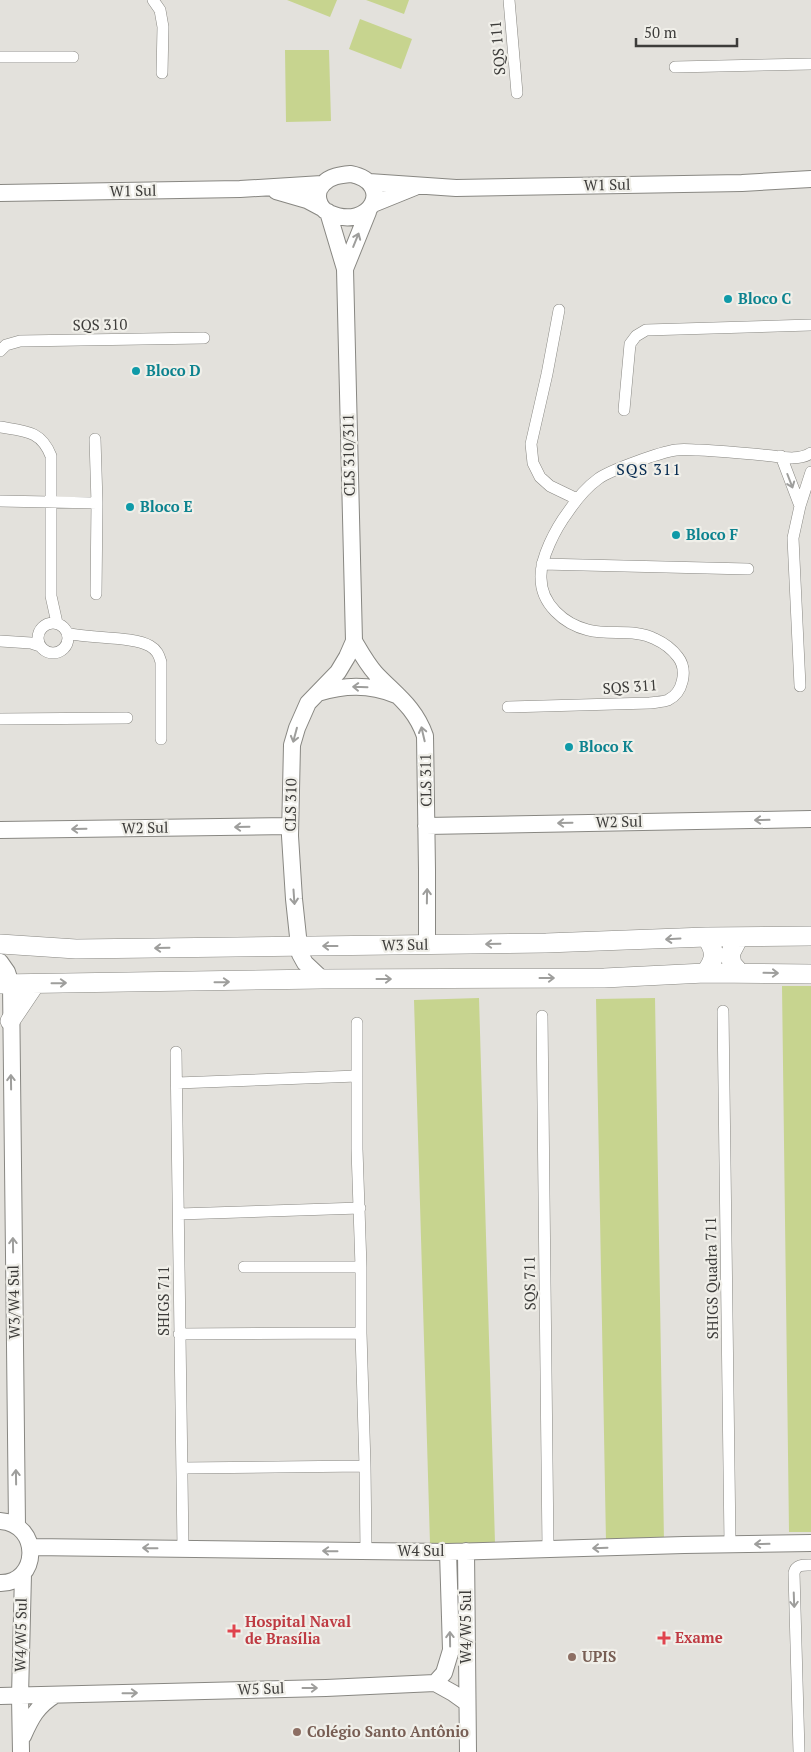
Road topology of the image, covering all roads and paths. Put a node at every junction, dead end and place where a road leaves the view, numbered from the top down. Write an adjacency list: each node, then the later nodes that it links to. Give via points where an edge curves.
1 (153, 0): 7 (street, via 160,10 163,27)
2 (510, 0): 8 (street, SQS 111)
3 (0, 57): 4 (street)
4 (73, 57)
5 (811, 64): 6 (street)
6 (675, 67)
7 (162, 73)
8 (517, 93)
9 (369, 182): 11 (street, via 351,174 331,178); 12 (street, W1 Sul); 15 (street, via 373,189)
10 (806, 182): 12 (street, W1 Sul)
11 (322, 184): 13 (street, W1 Sul); 16 (street, via 318,201)
12 (417, 186): 15 (street, W1 Sul)
13 (267, 188): 14 (street, W1 Sul); 16 (street, W1 Sul, via 307,200)
14 (0, 193)
15 (370, 208): 16 (street, via 357,216); 17 (street, CLS 310/311, one-way to 15)
16 (325, 210): 17 (street, CLS 310/311)
17 (345, 269): 42 (street, CLS 310/311)
18 (559, 310): 28 (street, via 531,444 532,463 550,486)
19 (811, 325): 22 (street, via 646,330 630,344)
20 (204, 338): 21 (street, SQS 310, via 20,341 6,345)
21 (0, 351)
22 (624, 410)
23 (0, 427): 30 (street, via 26,431 39,437 46,445 51,456)
24 (95, 439): 31 (street)
25 (811, 453): 26 (street, SQS 311, via 796,458)
26 (781, 456): 28 (street, SQS 311, via 676,450 599,478); 32 (street, one-way to 32)
27 (811, 472): 32 (street)
28 (577, 499): 33 (street, SQS 311, via 553,537)
29 (0, 501): 30 (street)
30 (51, 502): 31 (street); 36 (street)
31 (97, 504): 35 (street)
32 (805, 506): 45 (street, via 793,538)
33 (542, 564): 34 (street); 48 (street, SQS 311, via 540,579 544,594 553,609 570,625 590,631 636,632 653,638 680,659 684,674 680,688 669,699 650,703)
34 (748, 569)
35 (96, 594)
36 (51, 596): 37 (street); 38 (street)
37 (57, 623): 38 (street); 39 (street)
38 (41, 629): 41 (street); 43 (street)
39 (67, 633): 40 (street); 44 (street)
40 (100, 638): 44 (street); 51 (street, via 140,642 158,654 161,662)
41 (3, 641): 43 (street)
42 (354, 641): 46 (street, CLS 310, via 338,672); 47 (street, CLS 311, via 365,660)
43 (40, 646): 44 (street, via 52,653)
44 (65, 647)
45 (800, 686)
46 (318, 693): 47 (street, one-way to 46, via 363,687 333,688); 53 (street, CLS 310, one-way to 53, via 308,703 292,745)
47 (401, 697): 54 (street, CLS 311, one-way to 47, via 425,736 420,721)
48 (508, 707)
49 (0, 718): 50 (street)
50 (127, 718)
51 (161, 739)
52 (811, 819): 54 (street, W2 Sul, one-way to 54)
53 (290, 826): 55 (street, W2 Sul, one-way to 55); 61 (street, CLS 310, one-way to 61)
54 (426, 826): 60 (street, CLS 311, one-way to 54)
55 (0, 830)
56 (706, 936): 58 (main road, W3 Sul); 60 (main road, W3 Sul, one-way to 60); 63 (main road, via 714,956)
57 (811, 936): 58 (main road, W3 Sul)
58 (739, 937): 64 (main road, via 730,954 732,964)
59 (0, 944): 61 (main road, W3 Sul, one-way to 59, via 76,949)
60 (427, 945): 61 (main road, W3 Sul, one-way to 61)
61 (299, 946): 66 (street, CLS 310, via 305,963)
62 (0, 962): 67 (street, W3/W4 Sul, via 7,972)
63 (705, 973): 64 (main road); 66 (main road, one-way to 63, via 604,978)
64 (740, 973): 65 (main road, one-way to 65)
65 (811, 974)
66 (322, 979): 68 (main road, one-way to 66)
67 (5, 984): 68 (main road); 71 (street, W3/W4 Sul)
68 (35, 984): 71 (main road)
69 (723, 1011): 90 (street, SHIGS Quadra 711)
70 (542, 1016): 93 (street, SQS 711)
71 (10, 1020): 76 (street, W3/W4 Sul, one-way to 71)
72 (357, 1023): 74 (street)
73 (176, 1052): 75 (street, SHIGS 711)
74 (357, 1076): 75 (street); 77 (street)
75 (177, 1083): 78 (street, SHIGS 711)
76 (6, 1179): 81 (street, W3/W4 Sul, one-way to 76)
77 (360, 1208): 78 (street); 80 (street)
78 (179, 1214): 83 (street, SHIGS 711)
79 (244, 1267): 80 (street)
80 (361, 1268): 82 (street)
81 (7, 1296): 84 (street, W3/W4 Sul)
82 (360, 1333): 83 (street); 85 (street)
83 (180, 1334): 86 (street, SHIGS 711)
84 (7, 1404): 88 (street, W3/W4 Sul, one-way to 84)
85 (365, 1466): 86 (street); 94 (street)
86 (182, 1468): 92 (street, SHIGS 711)
87 (0, 1521): 88 (street)
88 (17, 1526): 91 (street)
89 (811, 1543): 90 (street, W4 Sul, one-way to 90)
90 (730, 1544): 93 (street, W4 Sul, one-way to 93)
91 (31, 1547): 92 (street, W4 Sul, one-way to 91); 98 (street, W4/W5 Sul, via 31,1556)
92 (183, 1548): 94 (street, W4 Sul, one-way to 92)
93 (548, 1549): 95 (street, W4 Sul)
94 (366, 1551): 96 (street, W4 Sul)
95 (466, 1551): 96 (street, W4 Sul); 104 (street, W4/W5 Sul)
96 (448, 1552): 100 (street, W4/W5 Sul, one-way to 96, via 444,1673 451,1650)
97 (811, 1565): 107 (street, one-way to 107, via 794,1569)
98 (23, 1574): 99 (street); 103 (street, W4/W5 Sul)
99 (0, 1583)
100 (435, 1683): 101 (street, W5 Sul, one-way to 100); 104 (street)
101 (55, 1695): 103 (street, W5 Sul); 105 (street, via 34,1714)
102 (0, 1696): 103 (street, W5 Sul)
103 (20, 1696): 105 (street, W4/W5 Sul)
104 (466, 1703): 106 (street)
105 (21, 1746)
106 (468, 1752)
107 (798, 1752)

